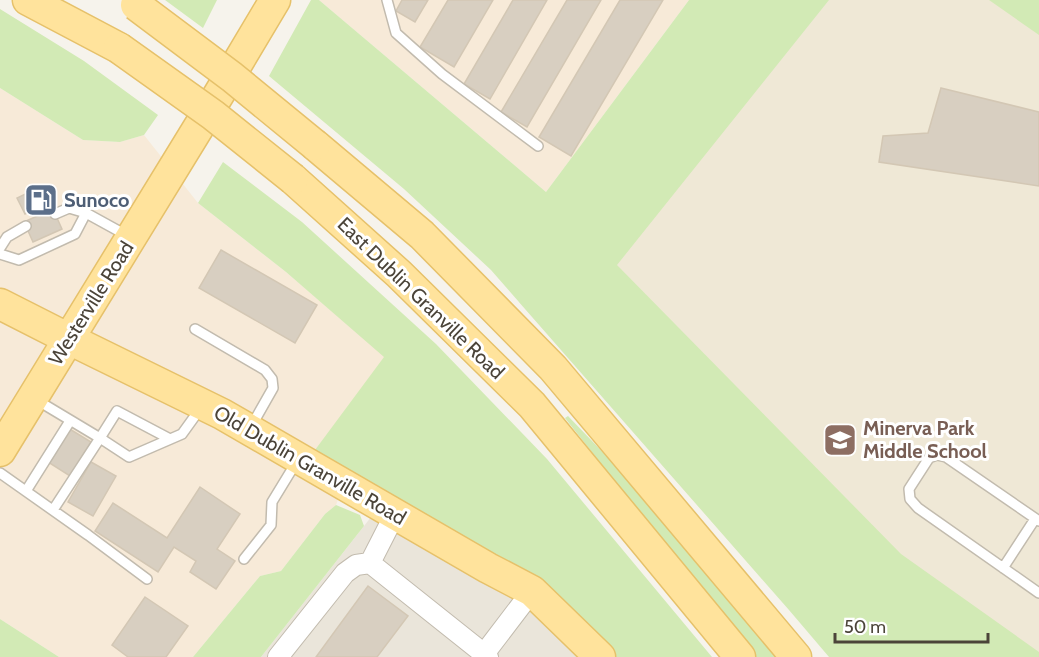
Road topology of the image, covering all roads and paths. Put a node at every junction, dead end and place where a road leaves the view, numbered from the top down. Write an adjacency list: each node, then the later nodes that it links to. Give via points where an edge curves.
1 (28, 0): 6 (main road)
2 (44, 0): 6 (main road, East Dublin Granville Road)
3 (275, 0): 11 (main road, Westerville Road)
4 (387, 0): 7 (lane, via 396,33 442,74)
5 (131, 2): 40 (main road, bridge, via 232,77 422,235 553,368)
6 (119, 48): 39 (main road, East Dublin Granville Road, bridge, via 213,115 293,179 399,274 532,405)
7 (538, 146)
8 (86, 213): 9 (lane, via 69,208); 11 (lane); 13 (lane, via 75,234 19,260)
9 (55, 214)
10 (26, 226): 12 (lane, via 7,237)
11 (131, 238): 16 (main road, Westerville Road)
12 (0, 248)
13 (0, 254)
14 (0, 303): 16 (main road, Old Dublin Granville Road)
15 (195, 329): 20 (lane, via 265,370 272,379 273,388)
16 (69, 339): 17 (main road, Westerville Road); 18 (main road, Old Dublin Granville Road)
17 (33, 398): 19 (lane); 23 (main road, Westerville Road)
18 (204, 405): 20 (main road, Old Dublin Granville Road); 22 (lane, via 182,434)
19 (70, 421): 21 (lane); 26 (lane)
20 (249, 430): 24 (main road, Old Dublin Granville Road)
21 (100, 438): 22 (lane, via 129,457); 22 (lane, via 117,411); 27 (lane)
22 (170, 440)
23 (0, 451)
24 (298, 458): 28 (main road, Old Dublin Granville Road); 30 (lane, via 272,501 271,525)
25 (0, 473): 26 (lane)
26 (26, 491): 27 (lane)
27 (53, 510): 33 (lane)
28 (395, 514): 31 (street); 34 (main road, Old Dublin Granville Road)
29 (1037, 520): 32 (lane); 32 (lane, via 946,457 929,458 909,489 910,499)
30 (244, 559)
31 (370, 563): 36 (street); 37 (street, via 356,565 345,573)
32 (1003, 568): 35 (lane)
33 (147, 579)
34 (532, 591): 36 (street); 38 (main road, Old Dublin Granville Road)
35 (1039, 592)
36 (486, 655)
37 (278, 657)
38 (600, 657)
39 (740, 657)
40 (796, 657)

